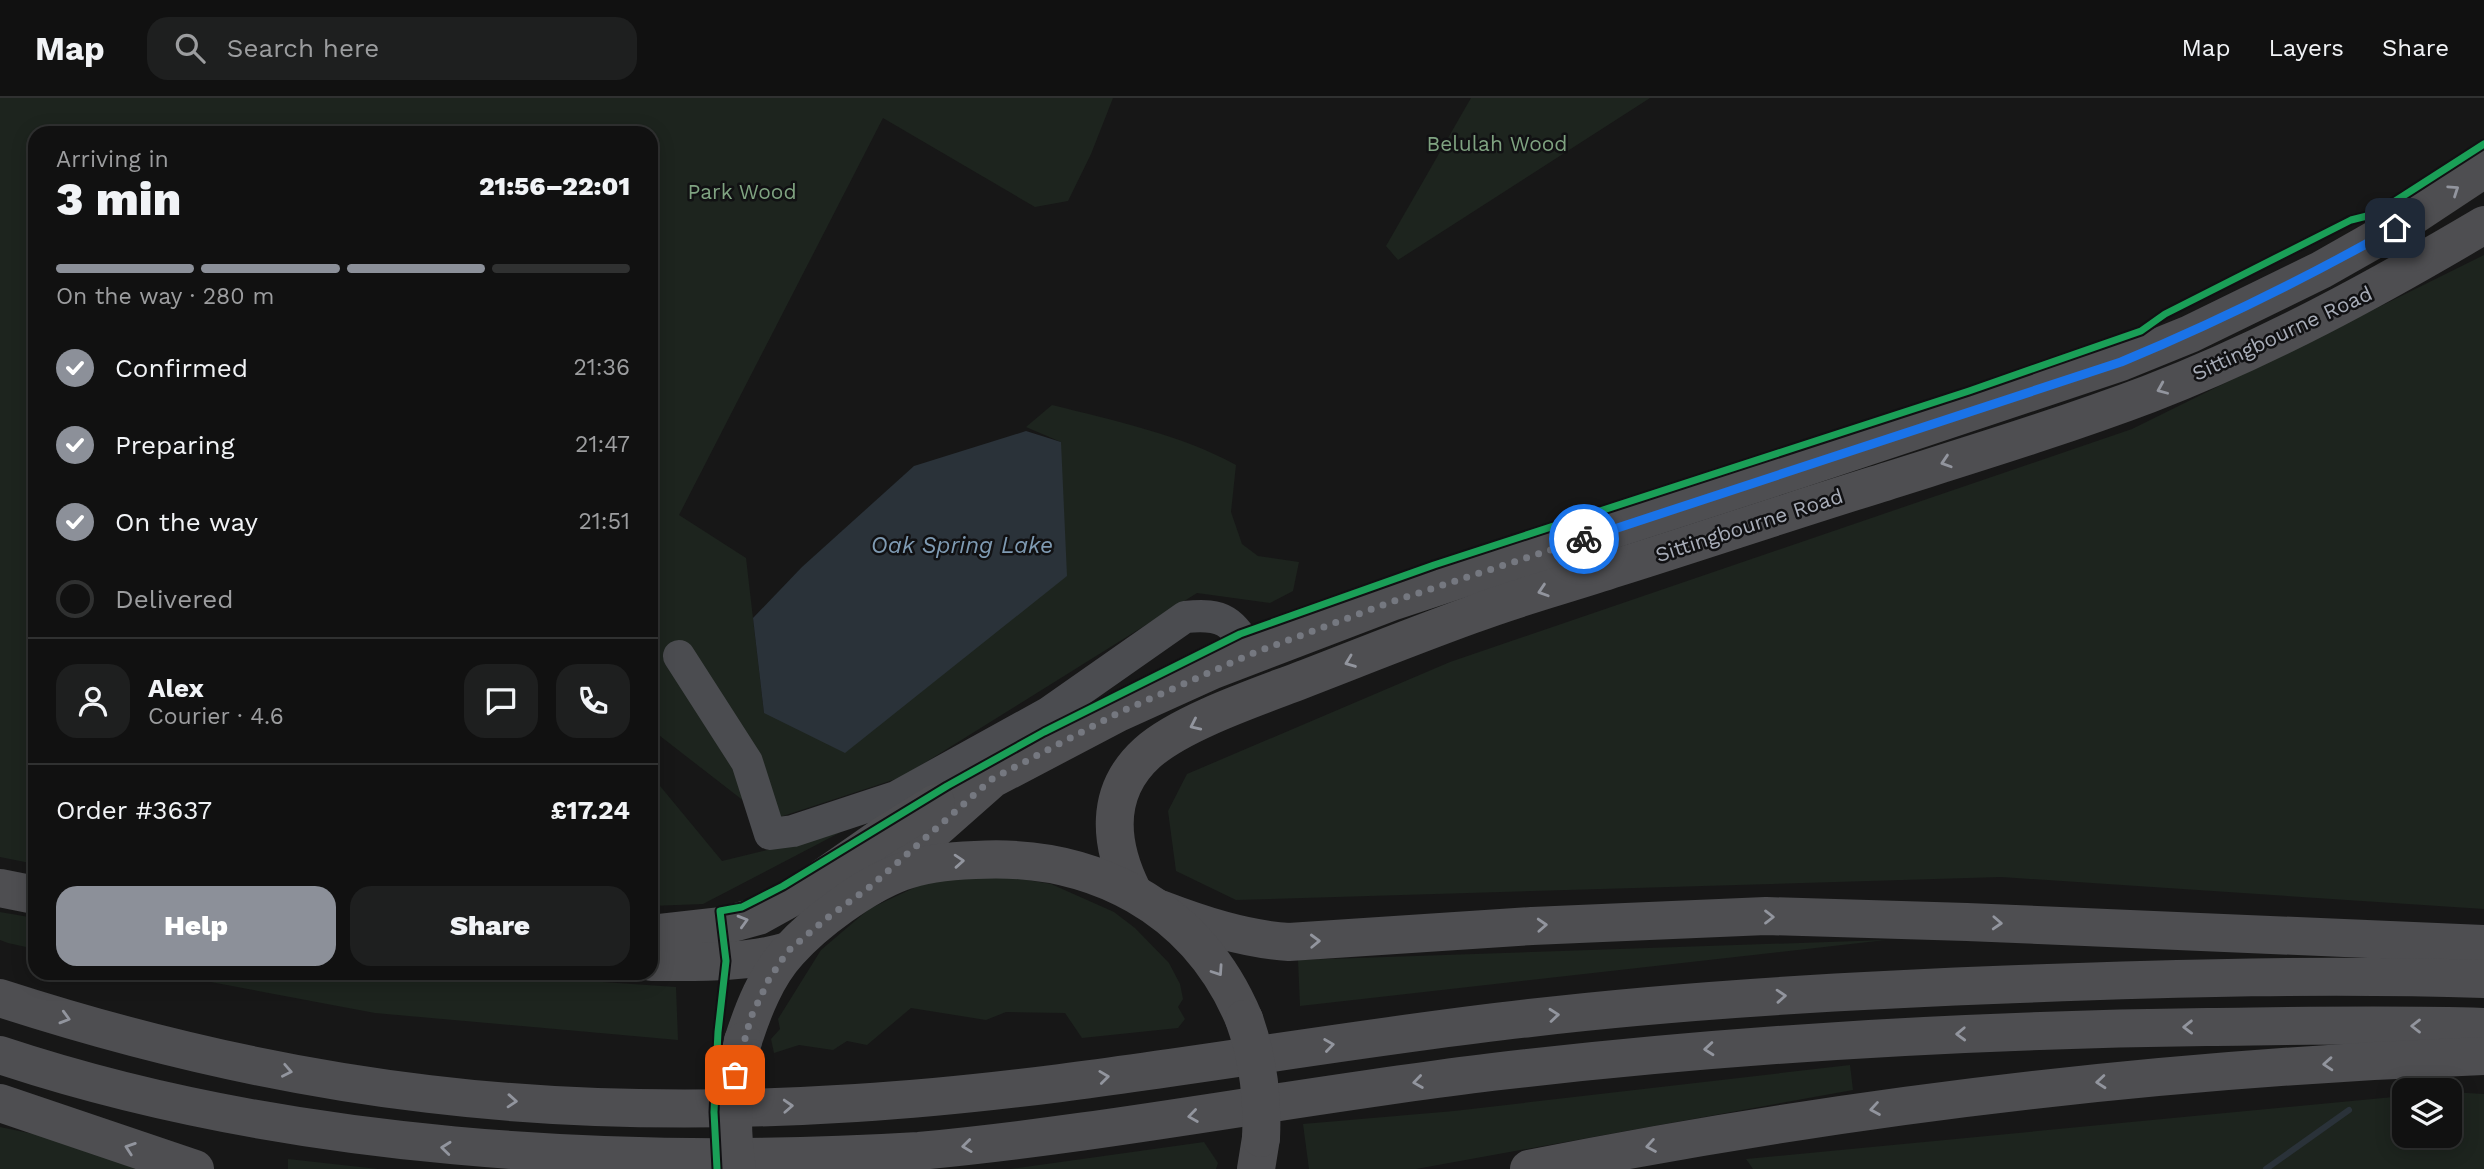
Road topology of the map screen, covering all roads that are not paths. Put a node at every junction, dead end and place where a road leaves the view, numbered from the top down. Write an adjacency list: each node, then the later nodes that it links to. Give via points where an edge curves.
1 (2484, 169): 3 (highway, Sittingbourne Road, one-way to 1, via 1485,571 2121,362 2190,334 2320,270 2395,228)
2 (2484, 225): 9 (highway, Sittingbourne Road, one-way to 9, via 2307,325 2150,394 1474,613 1181,731 1149,751 1132,771 1116,809 1114,842 1122,869)
3 (1251, 654): 4 (lane, via 1231,625 1210,615 1185,617 1048,713 897,797 793,831 770,834 747,762); 5 (highway, Sittingbourne Road, via 1118,713)
4 (679, 656)
5 (992, 779): 6 (highway, Sittingbourne Road); 10 (highway, one-way to 5, via 722,926 758,916 944,798)
6 (871, 886): 9 (highway, one-way to 9, via 925,865 994,859 1056,864); 12 (highway)
7 (0, 888): 8 (highway)
8 (28, 894)
9 (1146, 900): 11 (highway, one-way to 11, via 1227,932 1289,942 1766,916); 20 (highway, one-way to 20, bridge, via 1204,951 1244,1019 1259,1075)
10 (658, 933)
11 (2484, 944)
12 (788, 951): 13 (highway, via 726,961); 22 (highway, bridge, via 760,997 735,1075 732,1116)
13 (658, 962)
14 (2484, 979): 15 (highway, one-way to 14, via 191,1051 343,1082 518,1102 696,1109 859,1103 1036,1086 1532,1017 1736,999 2163,980)
15 (0, 998)
16 (2484, 1027): 17 (highway, one-way to 17, via 2120,1028 1767,1044 1485,1073 917,1152 668,1161 470,1150 322,1132 141,1095)
17 (0, 1055)
18 (2484, 1056): 23 (highway, one-way to 23, via 2286,1066 1978,1095 1752,1128)
19 (0, 1103): 21 (highway, one-way to 19)
20 (1258, 1154)
21 (195, 1169)
22 (737, 1169)
23 (1529, 1169)

